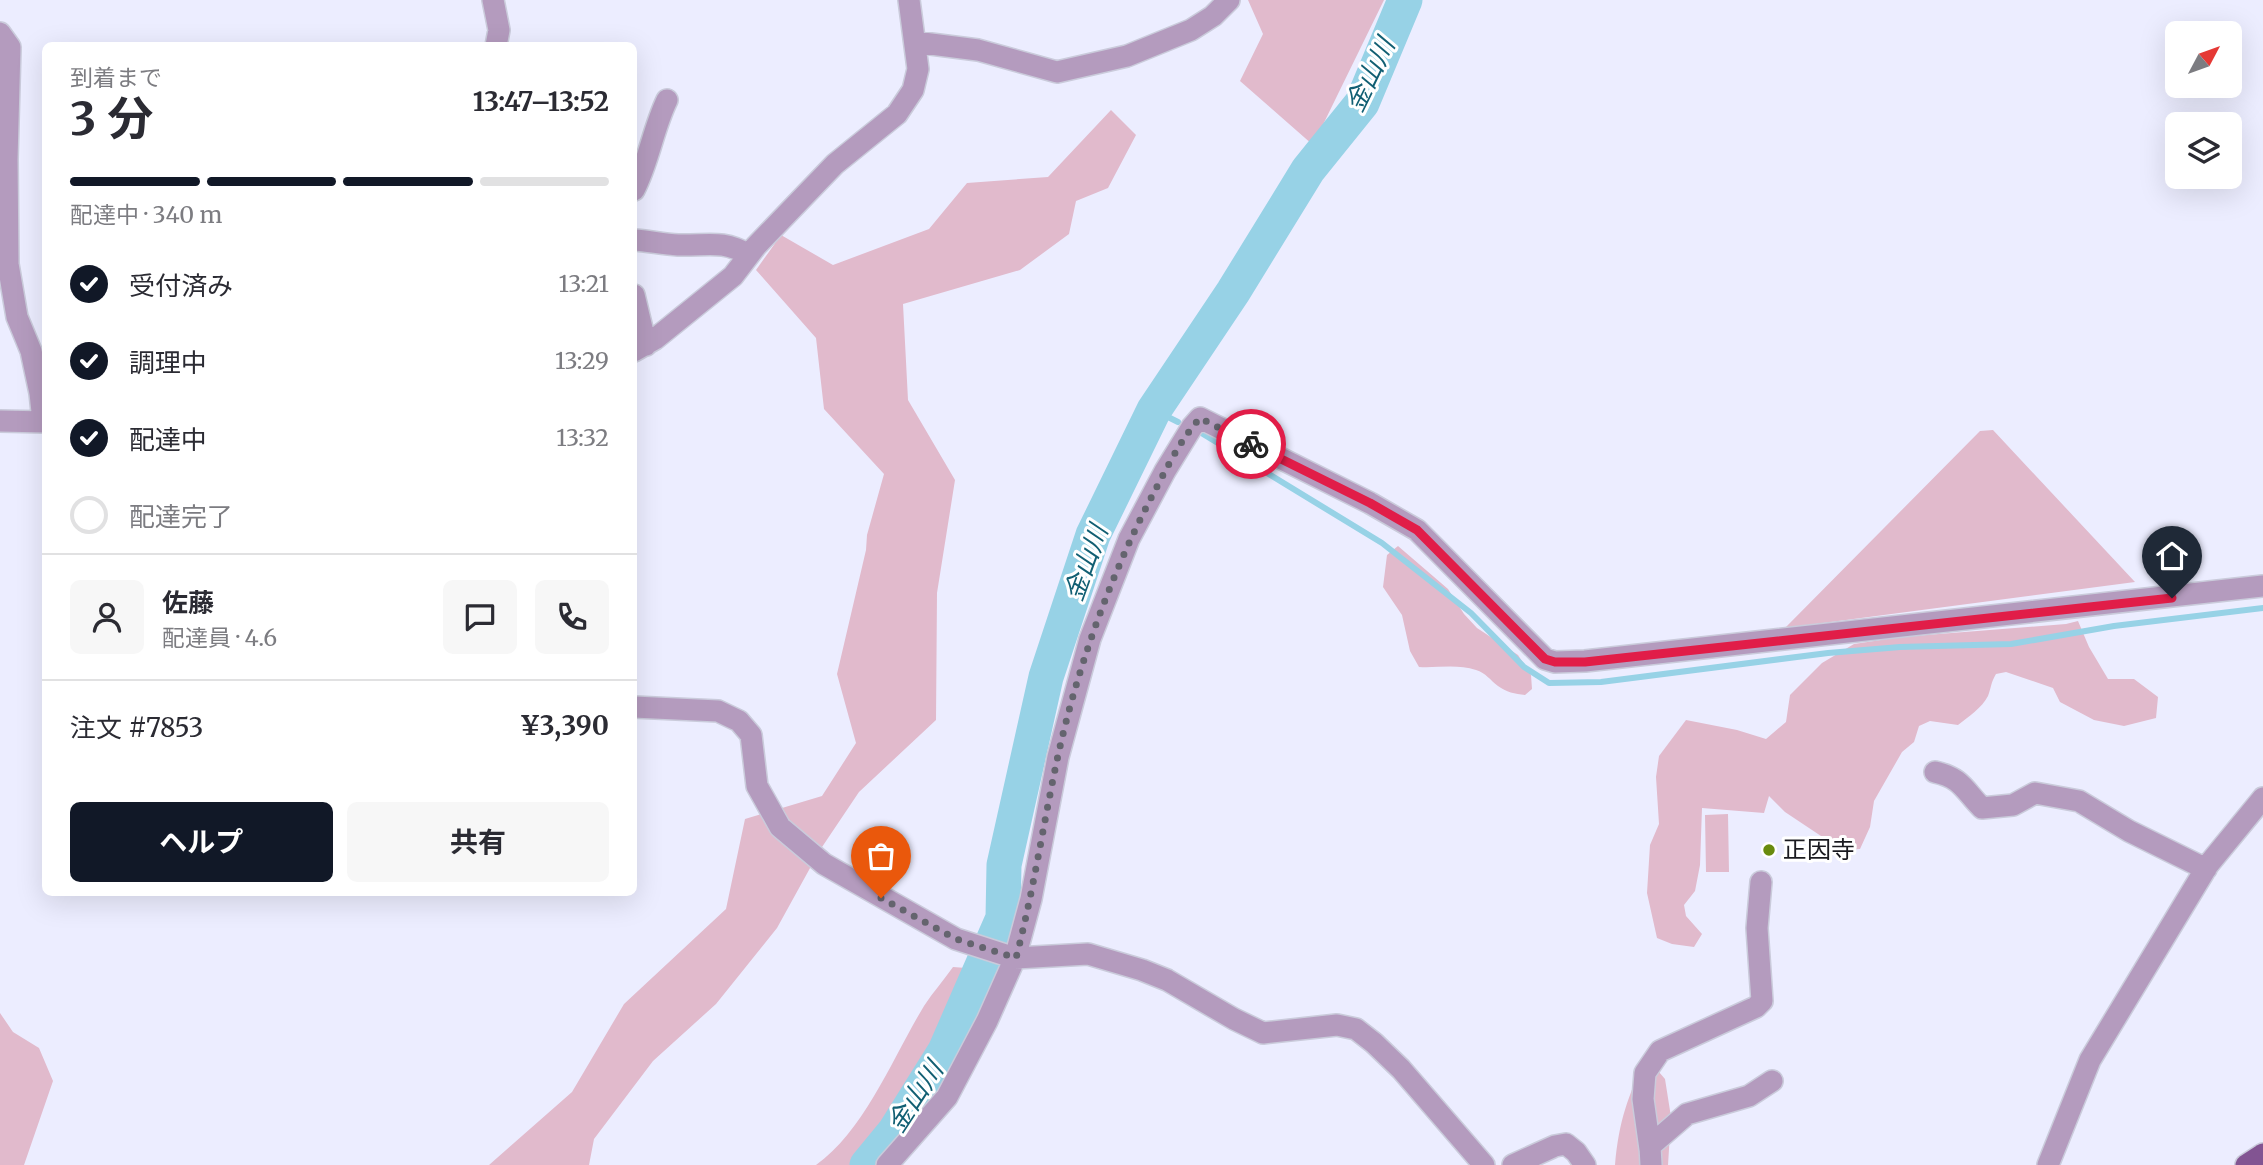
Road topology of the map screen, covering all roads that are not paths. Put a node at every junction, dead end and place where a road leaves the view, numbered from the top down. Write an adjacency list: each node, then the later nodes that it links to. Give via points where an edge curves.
1 (493, 0): 5 (street)
2 (909, 0): 6 (street)
3 (1229, 0): 6 (street, via 1191,30 1127,56 1057,72 978,50)
4 (0, 33): 13 (street, via 10,47 8,264 17,317 31,351)
5 (497, 42)
6 (915, 42): 10 (street, via 918,69 913,90 897,114 835,164)
7 (667, 100): 8 (street)
8 (637, 184)
9 (637, 240): 10 (street, via 733,246)
10 (749, 255): 12 (street, via 733,276)
11 (637, 322): 12 (street)
12 (640, 348)
13 (42, 407)
14 (0, 421): 15 (street)
15 (42, 421)
16 (2263, 586): 22 (street, via 1555,662 1545,659 1417,530 1200,418 1129,539 1090,639 1058,757 1031,899)
17 (637, 707): 22 (street, via 718,711 739,721 751,735 757,786 780,828 824,864 956,939)
18 (1935, 772): 20 (street, via 1964,785 1982,808 2013,805 2035,793 2079,801)
19 (2263, 798): 20 (street)
20 (2206, 869): 30 (street, via 2091,1060)
21 (1761, 882): 25 (street, via 1757,928 1762,1001 1660,1051 1645,1073 1643,1099)
22 (1010, 957): 26 (street, via 987,1021 947,1097); 27 (street, via 1088,954 1142,970 1263,1033 1337,1024 1356,1029 1401,1069)
23 (1772, 1080): 25 (street, via 1749,1096 1687,1114 1650,1146)
24 (2263, 1154): 31 (main road)
25 (1650, 1157)
26 (887, 1165)
27 (1484, 1165)
28 (1513, 1165): 29 (street, via 1566,1144)
29 (1585, 1165)
30 (2048, 1165)
31 (2246, 1165)

